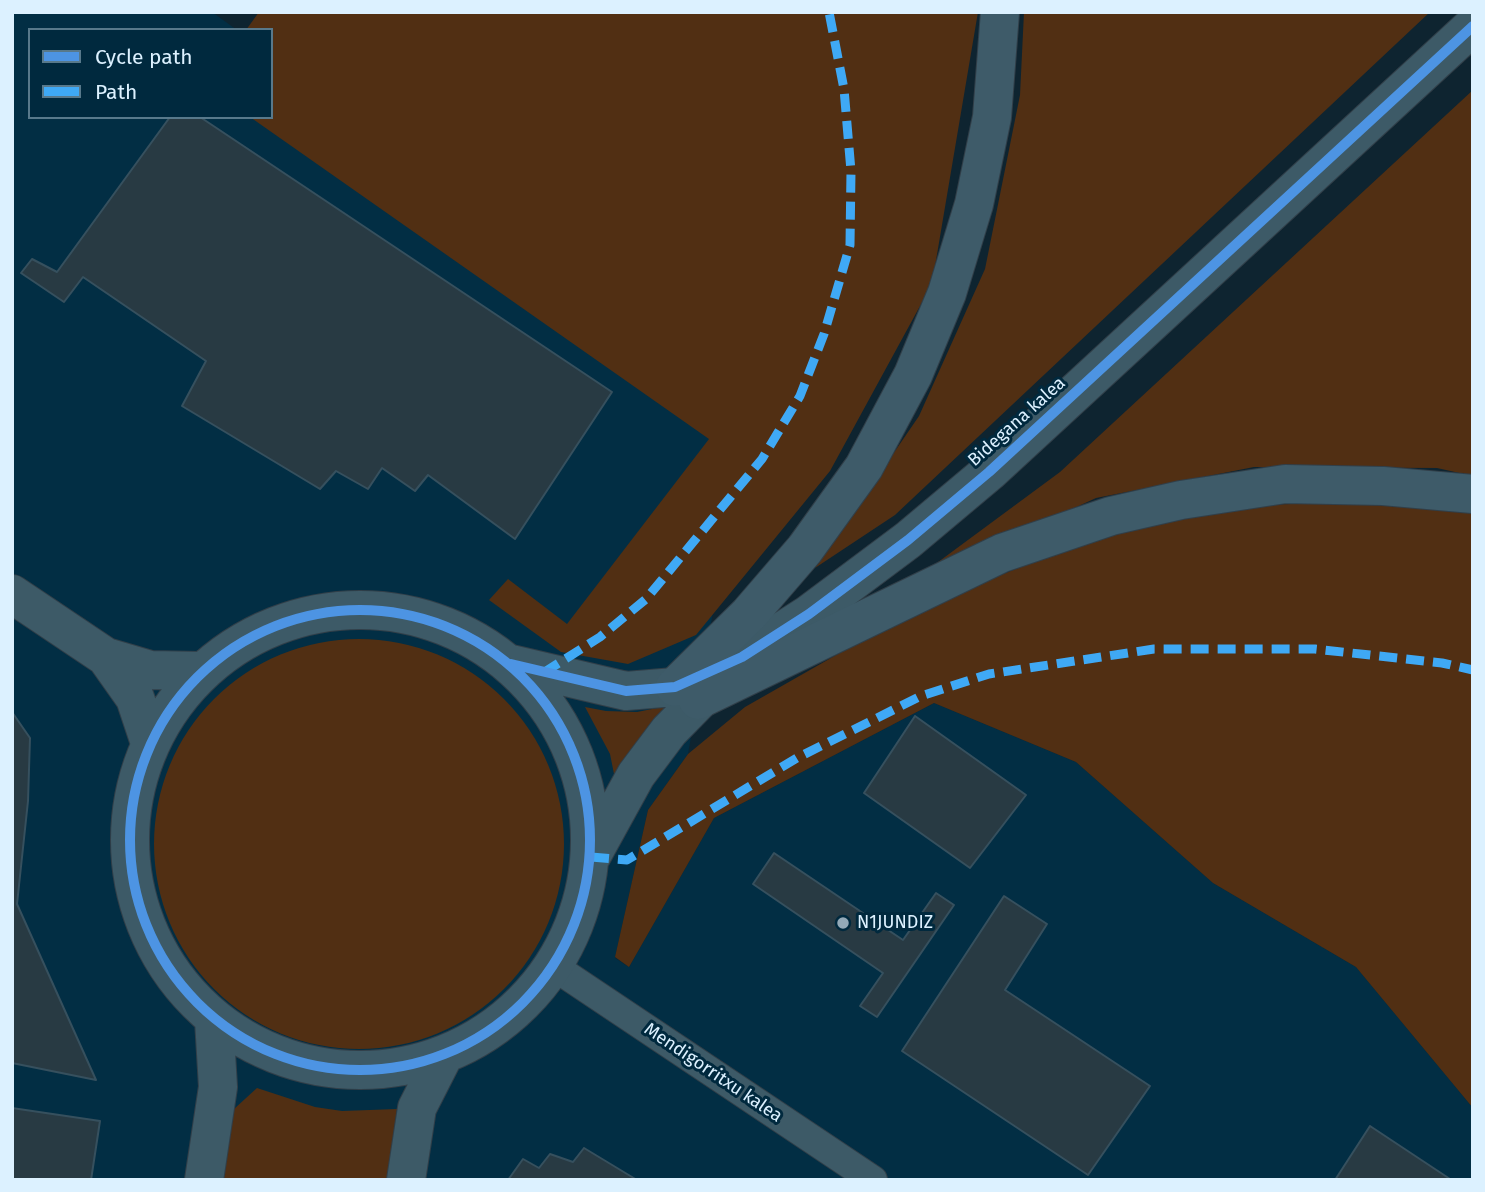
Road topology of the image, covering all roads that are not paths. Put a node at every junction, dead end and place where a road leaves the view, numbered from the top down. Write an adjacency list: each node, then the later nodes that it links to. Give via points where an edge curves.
1 (1000, 12): 8 (highway, via 992,117 974,204 947,293 913,375 864,467 805,549)
2 (1473, 26): 8 (street, Bidegana kalea, via 989,472 842,589)
3 (1473, 494): 8 (highway, via 1285,484 1181,499 1111,516 1002,553)
4 (12, 594): 5 (street)
5 (106, 657): 7 (street, via 150,670); 9 (street, via 135,698)
6 (511, 664): 7 (street, via 454,628 389,610 322,611 258,632); 8 (street, via 626,691); 10 (street, via 541,695 565,732 586,793)
7 (202, 671): 9 (street, via 164,717)
8 (687, 693): 10 (street, Bidegana kalea)
9 (150, 743): 12 (street, via 132,801 130,862 143,922 172,976)
10 (591, 858): 11 (street, via 579,914)
11 (554, 965): 13 (street, via 506,1019); 16 (street, Mendigorritxu kalea)
12 (214, 1020): 13 (street, via 266,1052 324,1068 385,1070); 14 (street, via 218,1087)
13 (444, 1055): 15 (street, via 417,1108)
14 (204, 1180)
15 (406, 1180)
16 (873, 1180)

